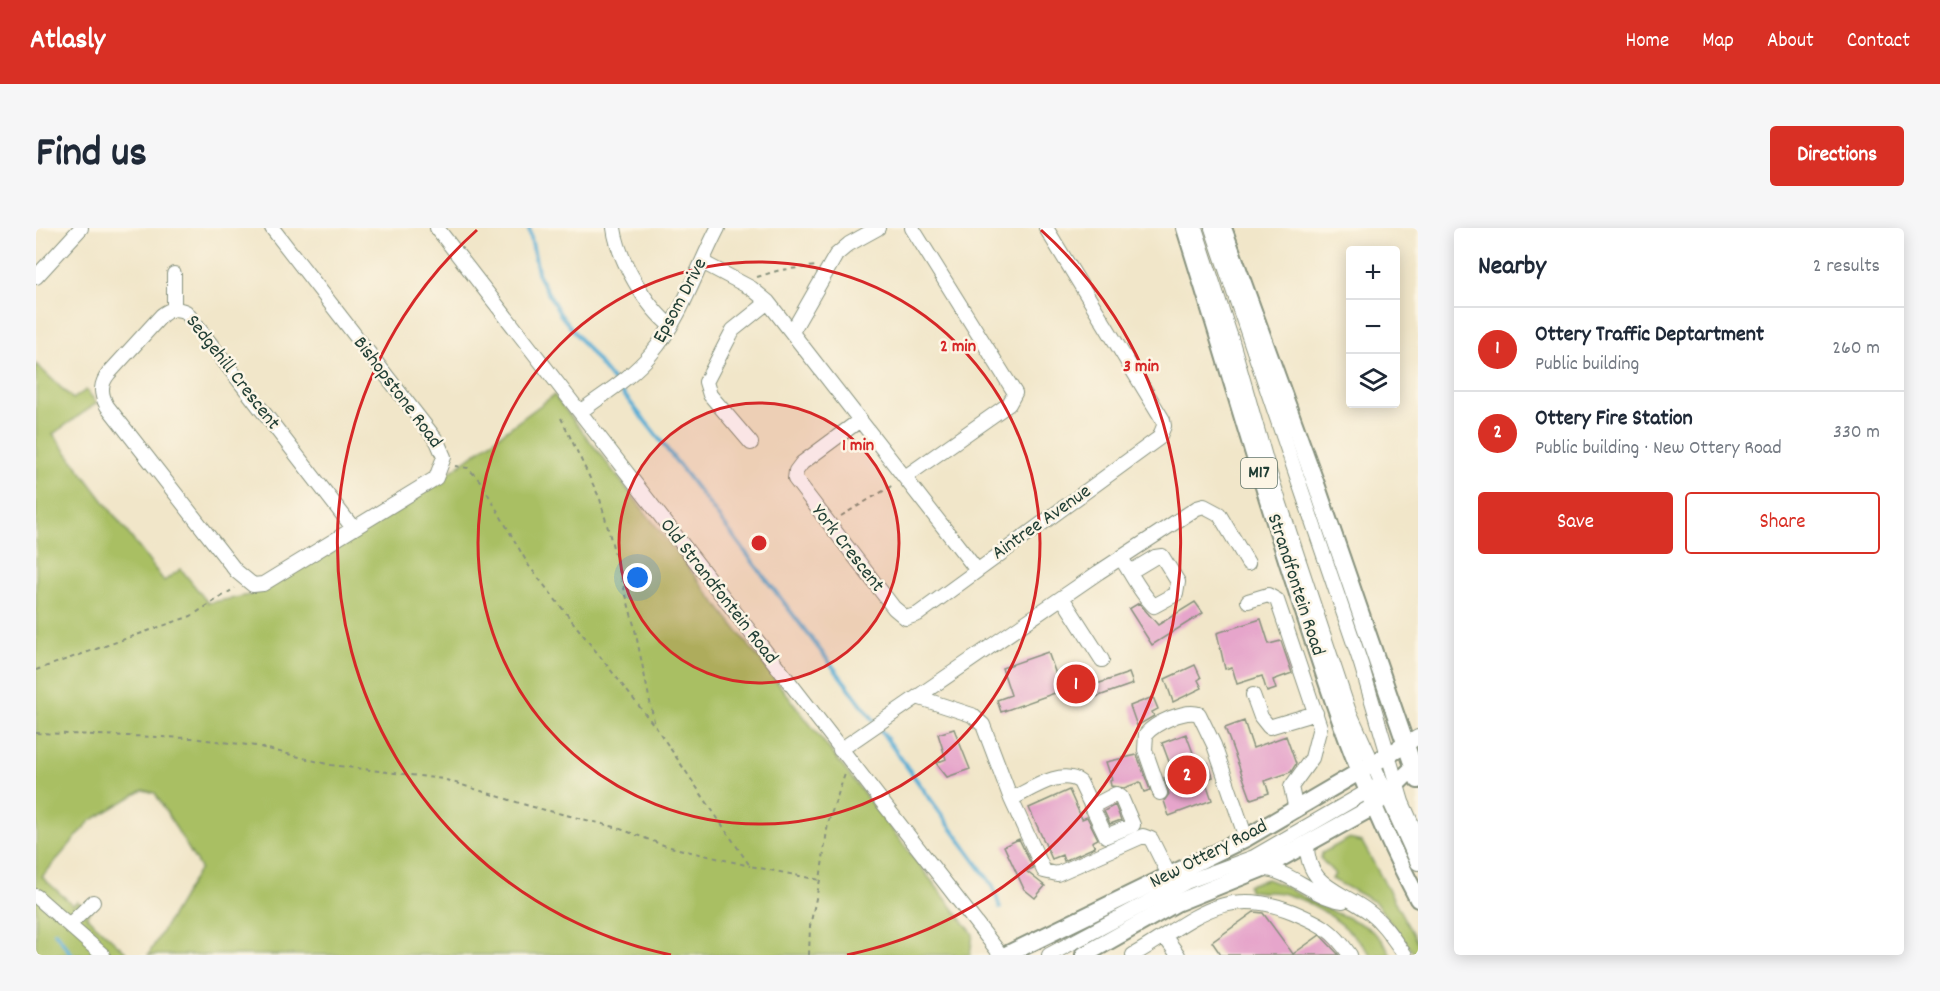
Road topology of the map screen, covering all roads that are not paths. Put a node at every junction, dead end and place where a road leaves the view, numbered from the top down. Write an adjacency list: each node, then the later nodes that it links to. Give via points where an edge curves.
1 (81, 228): 15 (street)
2 (272, 228): 24 (street, Bishopstone Road, via 437,441 444,464 436,478)
3 (437, 228): 20 (street, Old Strandfontein Road)
4 (614, 228): 18 (street, via 620,249 645,298 658,316)
5 (878, 228): 19 (street, via 849,244 830,264)
6 (912, 228): 23 (street, via 1015,393 1009,404)
7 (1046, 228): 27 (street, Aintree Avenue, via 1164,426 1151,445)
8 (1185, 228): 39 (main road, Strandfontein Road / M17, via 1266,497 1338,717)
9 (1196, 228): 39 (street)
10 (1212, 228): 38 (street)
11 (1223, 228): 36 (main road, M17)
12 (715, 229): 13 (street, Epsom Drive)
13 (702, 262): 16 (street, Aintree Avenue, via 743,283); 18 (street, Epsom Drive)
14 (174, 274): 17 (street)
15 (36, 277)
16 (768, 302): 19 (street, Aintree Avenue); 22 (street, via 733,330 706,382 710,395)
17 (174, 309): 24 (street, Sedgehill Crescent, via 186,312); 29 (street, Sedgehill Crescent, via 162,315 109,373 101,393 107,406)
18 (672, 326): 20 (street, Epsom Drive, via 630,375)
19 (792, 332): 21 (street, Aintree Avenue)
20 (580, 412): 37 (street, Old Strandfontein Road)
21 (860, 420): 23 (street, Aintree Avenue); 27 (street, York Crescent, via 801,463 796,471 795,479 801,489 828,524 906,618 918,614)
22 (751, 443)
23 (905, 477): 27 (street, Aintree Avenue)
24 (353, 528): 29 (street, Bishopstone Road, via 263,584)
25 (1121, 558): 26 (street, via 1204,506 1219,514); 28 (street); 30 (street)
26 (1248, 563)
27 (976, 569)
28 (1130, 573)
29 (248, 582)
30 (1063, 599): 32 (street); 34 (street)
31 (1248, 602): 35 (street, via 1268,595 1276,600)
32 (1102, 660)
33 (1253, 694): 35 (street, via 1269,727)
34 (917, 697): 37 (street); 43 (street, via 978,718)
35 (1316, 713): 45 (street, via 1320,727 1316,748 1291,787)
36 (1412, 741): 38 (main road, New Ottery Road); 40 (main road, M17)
37 (840, 750): 61 (street, Old Strandfontein Road)
38 (1389, 755): 39 (main road, New Ottery Road); 41 (street)
39 (1365, 769): 41 (main road, Strandfontein Road / M17); 45 (main road, New Ottery Road)
40 (1416, 770): 41 (main road, New Ottery Road)
41 (1383, 790): 48 (street); 49 (main road, New Ottery Road); 51 (street); 55 (main road, Strandfontein Road / M17); 63 (street, via 1254,857 1186,882)
42 (1160, 793): 47 (street, via 1145,750 1146,734 1187,713 1199,714 1214,745)
43 (1011, 799): 44 (street, via 1067,776 1080,782); 50 (street, via 1044,871 1057,874)
44 (1091, 807): 46 (street); 46 (street, via 1116,794 1121,797 1132,825)
45 (1296, 810): 47 (main road, New Ottery Road)
46 (1106, 836): 50 (street, via 1103,844)
47 (1246, 838): 53 (main road, New Ottery Road)
48 (1418, 838)
49 (1307, 843): 52 (main road, New Ottery Road); 57 (street, via 1314,874)
50 (1107, 852): 53 (street, via 1147,836)
51 (1418, 863)
52 (1263, 868): 57 (street, via 1329,899); 64 (main road, New Ottery Road, via 1176,903)
53 (1169, 875): 62 (main road, New Ottery Road)
54 (36, 896): 58 (street)
55 (1418, 899)
56 (93, 902): 58 (street)
57 (1351, 902): 68 (street, via 1380,922)
58 (69, 925): 60 (street)
59 (1165, 937): 65 (street); 66 (street); 67 (street, via 1223,903 1255,901 1329,928)
60 (104, 955)
61 (1001, 955)
62 (1006, 955)
63 (1049, 955)
64 (1084, 955)
65 (1133, 955)
66 (1178, 955)
67 (1350, 955)
68 (1405, 955)

